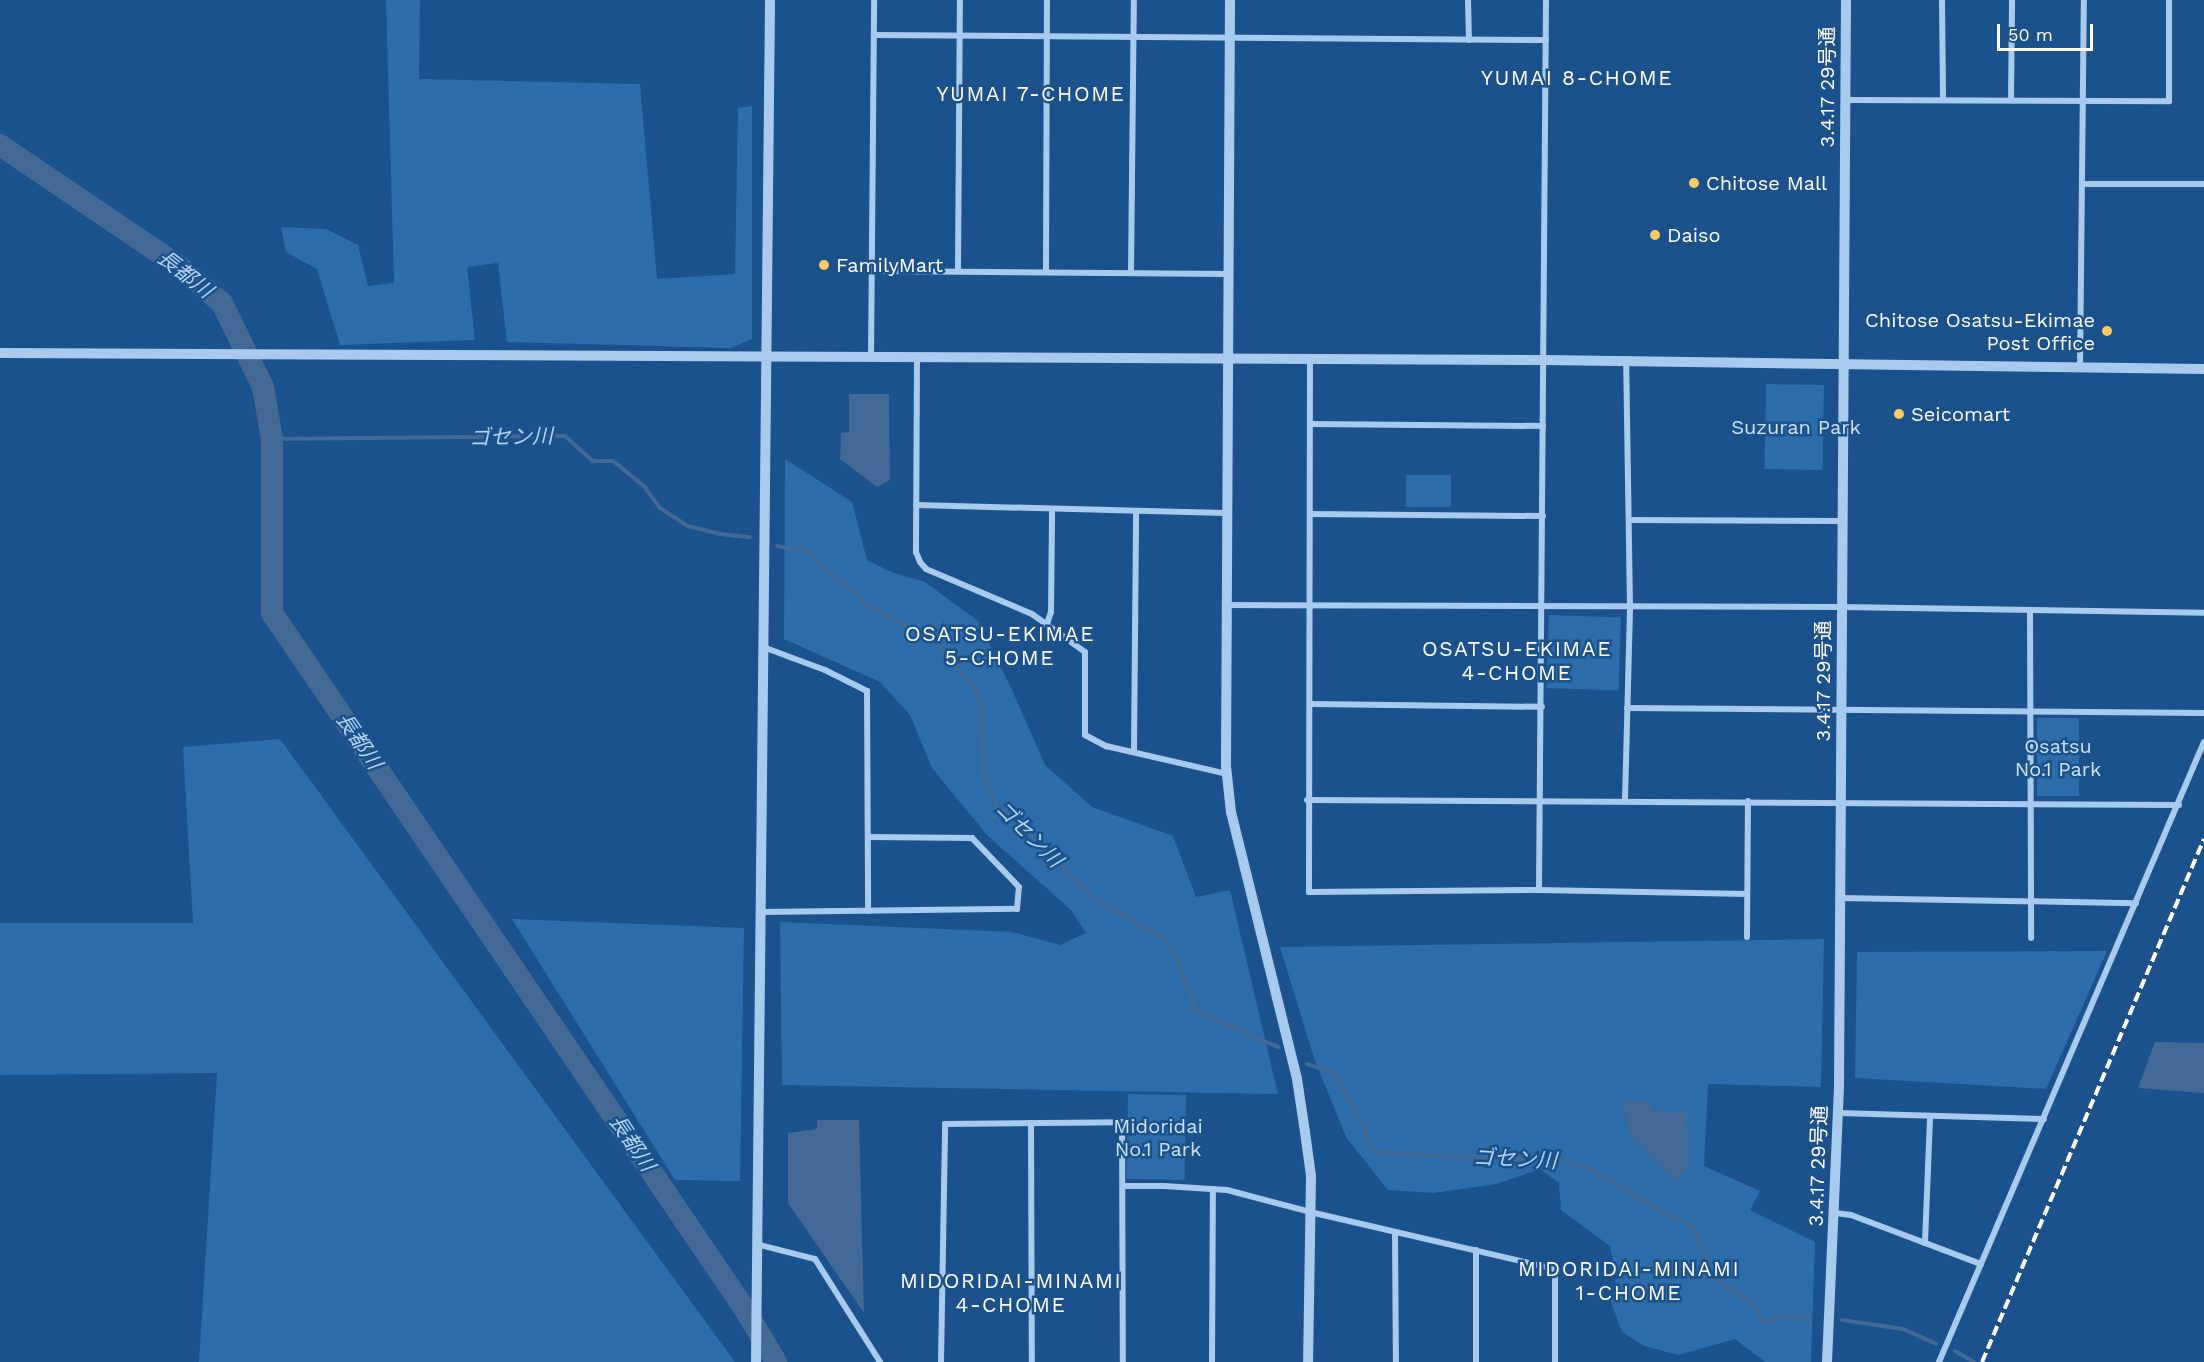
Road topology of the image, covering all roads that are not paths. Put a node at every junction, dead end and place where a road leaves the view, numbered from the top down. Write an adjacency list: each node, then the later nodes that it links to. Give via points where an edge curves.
1 (770, 0): 33 (street)
2 (874, 0): 14 (street)
3 (960, 0): 15 (street)
4 (1047, 0): 16 (street)
5 (1134, 0): 17 (street)
6 (1230, 0): 18 (street)
7 (1468, 0): 19 (street)
8 (1546, 0): 20 (street)
9 (1846, 0): 22 (street, 3.4.17 29号通)
10 (1942, 0): 21 (street)
11 (2012, 0): 23 (street)
12 (2084, 0): 24 (street)
13 (2169, 0): 24 (street, via 2169,101)
14 (874, 35): 15 (street); 27 (street)
15 (960, 36): 16 (street); 28 (street)
16 (1047, 37): 17 (street); 29 (street)
17 (1133, 38): 18 (street); 30 (street)
18 (1229, 39): 19 (street); 31 (street)
19 (1469, 40): 20 (street)
20 (1546, 40): 37 (street)
21 (1943, 99): 22 (street); 23 (street)
22 (1845, 100): 40 (street, 3.4.17 29号通)
23 (2011, 100): 24 (street)
24 (2083, 101): 25 (street)
25 (2082, 184): 26 (street); 41 (street)
26 (2204, 184)
27 (872, 271): 28 (street); 34 (street)
28 (958, 272): 29 (street)
29 (1046, 272): 30 (street)
30 (1131, 273): 31 (street)
31 (1228, 274): 36 (street)
32 (0, 353): 33 (street)
33 (768, 357): 34 (street); 61 (street)
34 (871, 358): 35 (street)
35 (917, 358): 36 (street); 45 (street)
36 (1227, 360): 38 (street); 48 (street)
37 (1543, 360): 38 (street); 39 (street); 44 (street)
38 (1310, 361): 43 (street)
39 (1626, 363): 40 (street); 51 (street)
40 (1843, 366): 41 (street); 52 (street, 3.4.17 29号通)
41 (2080, 368): 42 (street)
42 (2204, 369)
43 (1310, 424): 44 (street); 49 (street)
44 (1543, 426): 50 (street)
45 (916, 505): 46 (street); 60 (street, via 916,552 926,569 1014,605)
46 (1052, 509): 47 (street); 60 (street, via 1051,612)
47 (1136, 511): 48 (street); 69 (street)
48 (1226, 513): 53 (street)
49 (1310, 514): 50 (street); 54 (street)
50 (1543, 516): 55 (street)
51 (1629, 520): 52 (street); 56 (street)
52 (1842, 521): 57 (street, 3.4.17 29号通)
53 (1225, 605): 54 (street); 70 (street)
54 (1309, 605): 55 (street); 62 (street)
55 (1543, 606): 56 (street); 63 (street)
56 (1630, 607): 57 (street); 64 (street)
57 (1841, 607): 58 (street); 65 (street, 3.4.17 29号通)
58 (2030, 610): 59 (street); 66 (street)
59 (2204, 613)
60 (1047, 624): 69 (street, via 1085,652 1085,735 1106,746)
61 (763, 647): 78 (street, via 867,691); 85 (street)
62 (1311, 704): 63 (street); 72 (street)
63 (1542, 707): 71 (street)
64 (1627, 708): 65 (street); 73 (street)
65 (1841, 709): 66 (street); 75 (street, 3.4.17 29号通)
66 (2030, 711): 67 (street); 76 (street)
67 (2204, 712)
68 (2204, 742): 77 (street)
69 (1134, 752): 70 (street)
70 (1227, 774): 94 (street, via 1231,812 1297,1078 1311,1176)
71 (1540, 799): 72 (street); 73 (street); 79 (street)
72 (1307, 800): 79 (street, via 1309,892)
73 (1625, 800): 74 (street)
74 (1748, 801): 75 (street); 80 (street)
75 (1840, 803): 76 (street); 81 (street, 3.4.17 29号通)
76 (2030, 804): 77 (street); 82 (street)
77 (2179, 805): 83 (street)
78 (868, 837): 84 (street); 84 (street, via 972,838 1019,888 1017,909)
79 (1539, 890): 80 (street)
80 (1747, 894): 86 (street)
81 (1839, 898): 82 (street); 88 (street, 3.4.17 29号通)
82 (2031, 901): 83 (street); 87 (street)
83 (2136, 903): 90 (street)
84 (868, 911): 85 (street)
85 (762, 912): 98 (street)
86 (1747, 937)
87 (2031, 938)
88 (1838, 1113): 89 (street); 95 (street, 3.4.17 29号通)
89 (1930, 1116): 90 (street); 97 (street)
90 (2044, 1119): 100 (street)
91 (1031, 1123): 92 (street, via 1122,1122); 103 (street, via 945,1124); 104 (street)
92 (1124, 1186): 93 (street); 105 (street)
93 (1213, 1189): 94 (street); 106 (street)
94 (1310, 1212): 96 (street); 107 (street)
95 (1835, 1213): 97 (street, via 1851,1215); 111 (street, 3.4.17 29号通)
96 (1395, 1232): 99 (street); 108 (street)
97 (1924, 1243): 100 (street)
98 (760, 1245): 101 (street); 102 (street, via 815,1259)
99 (1476, 1250): 109 (street); 110 (street, via 1555,1269)
100 (1981, 1264): 112 (street)
101 (756, 1357)
102 (880, 1362)
103 (941, 1362)
104 (1032, 1362)
105 (1123, 1362)
106 (1212, 1362)
107 (1308, 1362)
108 (1396, 1362)
109 (1476, 1362)
110 (1555, 1362)
111 (1827, 1362)
112 (1939, 1362)

